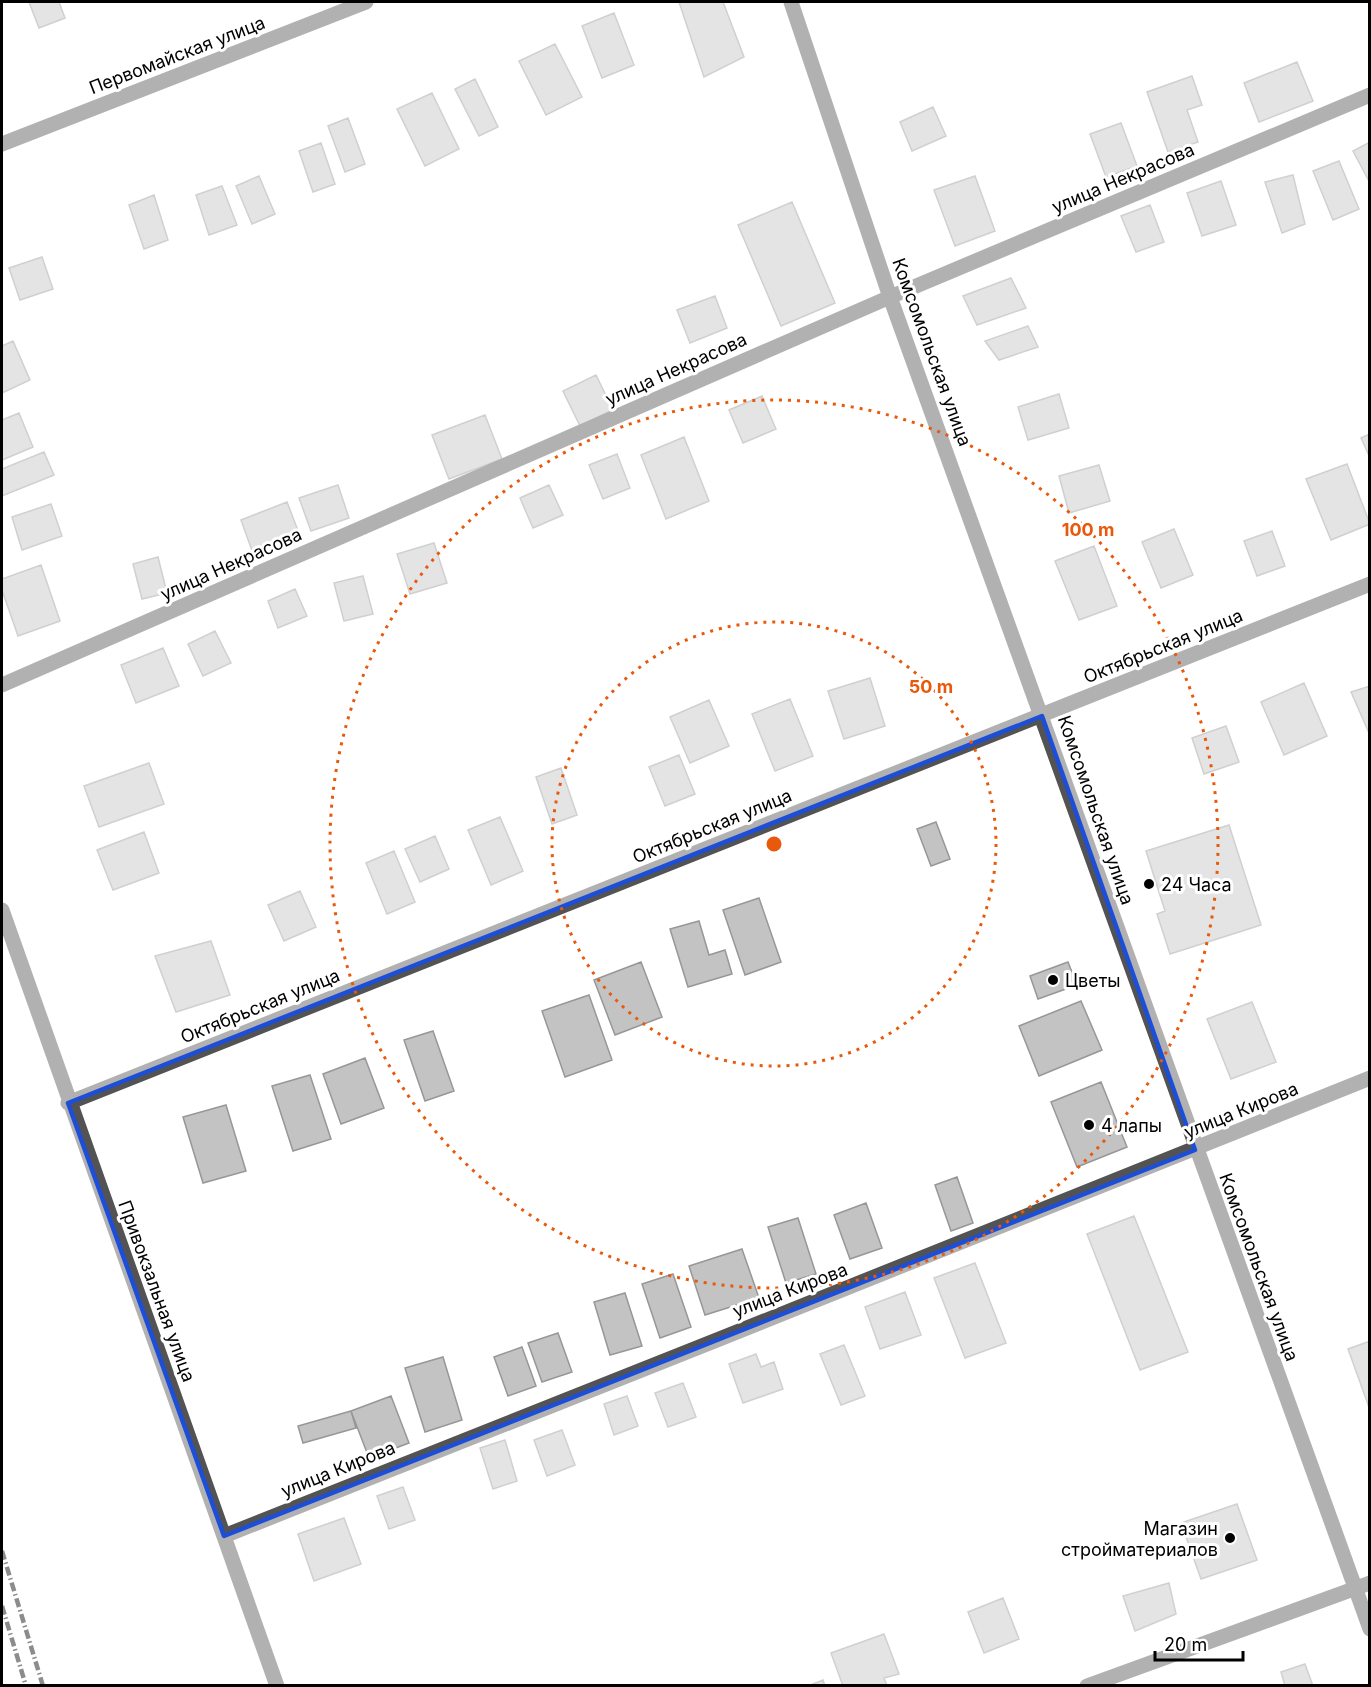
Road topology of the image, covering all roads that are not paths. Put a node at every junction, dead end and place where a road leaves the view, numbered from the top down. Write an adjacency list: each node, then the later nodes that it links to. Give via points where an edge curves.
1 (366, 2): 4 (street, Первомайская улица)
2 (791, 2): 5 (street, Комсомольская улица)
3 (1370, 95): 5 (street, улица Некрасова)
4 (2, 144)
5 (890, 297): 7 (street, улица Некрасова); 8 (street, Комсомольская улица)
6 (1370, 584): 8 (street, Октябрьская улица)
7 (2, 685)
8 (1042, 716): 11 (street, Октябрьская улица); 12 (street, Комсомольская улица)
9 (2, 910): 11 (street, Привокзальная улица)
10 (1370, 1078): 12 (street, улица Кирова)
11 (68, 1103): 13 (street, Привокзальная улица)
12 (1195, 1150): 13 (street, улица Кирова); 14 (street, Комсомольская улица)
13 (224, 1536): 16 (street, Привокзальная улица)
14 (1363, 1586): 15 (street, Комсомольская улица); 17 (street)
15 (1370, 1629)
16 (277, 1686)
17 (1087, 1686)

